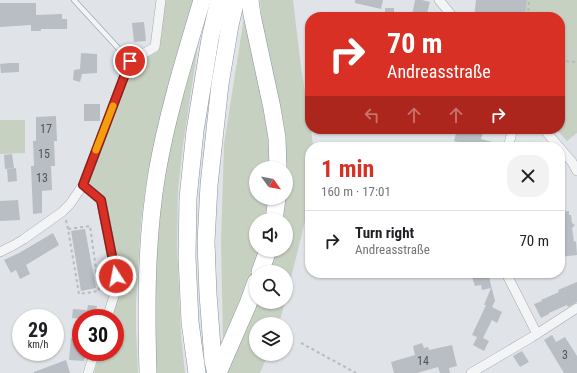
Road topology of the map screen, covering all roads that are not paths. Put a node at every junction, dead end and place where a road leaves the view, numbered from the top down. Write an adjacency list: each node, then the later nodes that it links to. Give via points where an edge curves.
1 (74, 0): 9 (lane)
2 (161, 0): 9 (street, via 155,47)
3 (202, 0): 24 (highway, via 171,110 154,192 147,285)
4 (219, 0): 25 (highway, via 195,130 188,198 190,322)
5 (236, 0): 26 (highway, via 220,84 209,185 206,242 213,361)
6 (250, 0): 13 (highway, via 272,108)
7 (439, 0): 8 (street)
8 (449, 12)
9 (130, 61): 15 (street)
10 (548, 134): 11 (street)
11 (554, 142)
12 (565, 154): 14 (street)
13 (278, 161)
14 (577, 171)
15 (83, 185): 16 (street, via 62,212 24,240); 20 (street, via 101,200 116,276 115,293)
16 (0, 252)
17 (509, 278): 21 (street)
18 (249, 301): 26 (highway)
19 (577, 308): 21 (street)
20 (110, 309)
21 (537, 334): 27 (street)
22 (92, 361): 23 (street)
23 (88, 373)
24 (148, 373)
25 (197, 373)
26 (217, 373)
27 (471, 373)

